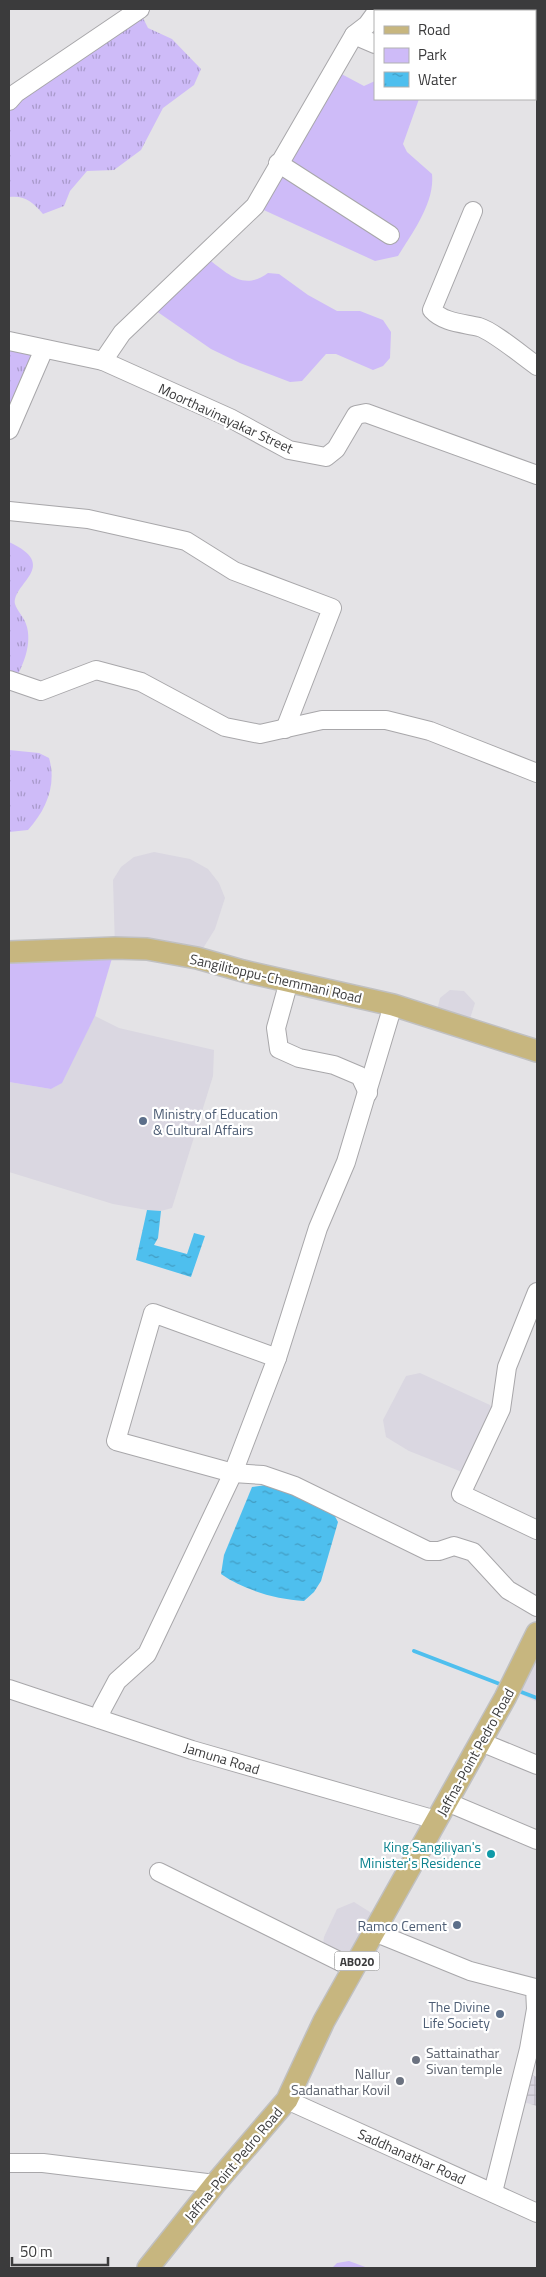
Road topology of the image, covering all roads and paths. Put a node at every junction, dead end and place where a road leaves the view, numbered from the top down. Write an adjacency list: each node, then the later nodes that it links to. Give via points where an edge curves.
1 (140, 9): 5 (street)
2 (374, 15): 3 (street)
3 (354, 35): 4 (street); 6 (street)
4 (374, 44)
5 (9, 100)
6 (278, 162): 8 (street); 11 (street, via 255,206 122,334)
7 (473, 211): 12 (street, via 432,310 449,320 482,328)
8 (390, 235)
9 (9, 341): 10 (street, Moorthavinayakar Street)
10 (44, 349): 11 (street, Moorthavinayakar Street); 13 (street)
11 (103, 361): 14 (street, Moorthavinayakar Street, via 230,418 289,450 326,457 336,449 356,414 366,413)
12 (537, 366)
13 (9, 430)
14 (537, 475)
15 (9, 511): 17 (street, via 88,518 186,541 234,571 332,608)
16 (9, 680): 17 (street, via 42,691 96,670 141,682 225,727 260,734)
17 (285, 729): 18 (street, via 322,720 386,720 430,731)
18 (537, 773)
19 (9, 952): 20 (main road, Sangilitoppu-Chemmani Road, via 147,949)
20 (289, 981): 21 (main road, Sangilitoppu-Chemmani Road); 23 (street, via 276,1028 279,1049 360,1076)
21 (393, 1005): 22 (main road, Sangilitoppu-Chemmani Road); 23 (street)
22 (537, 1051)
23 (368, 1093): 25 (street, via 346,1162 318,1228)
24 (537, 1292): 27 (street, via 507,1366 501,1409 461,1494)
25 (277, 1358): 26 (street); 26 (street, via 153,1312 116,1441)
26 (233, 1473): 28 (street, via 263,1475 295,1486 428,1551 454,1546 473,1552 508,1590); 31 (street, via 147,1654 117,1681)
27 (537, 1530)
28 (537, 1607)
29 (537, 1633): 32 (main road, Jaffna-Point Pedro Road / AB020)
30 (9, 1689): 31 (street, Jamuna Road)
31 (100, 1719): 35 (street, Jamuna Road, via 192,1750)
32 (481, 1742): 33 (street); 34 (main road, Jaffna-Point Pedro Road / AB020)
33 (537, 1765)
34 (447, 1802): 35 (main road, Jaffna-Point Pedro Road / AB020); 36 (street)
35 (436, 1820): 38 (main road, Jaffna-Point Pedro Road / AB020)
36 (537, 1840)
37 (159, 1872): 39 (street)
38 (374, 1932): 39 (main road, Jaffna-Point Pedro Road / AB020); 43 (street, via 470,1971 535,1988 536,2009 529,2049)
39 (353, 1968): 40 (main road, Jaffna-Point Pedro Road / AB020, via 324,2020)
40 (287, 2100): 42 (main road, Jaffna-Point Pedro Road / AB020); 43 (street, Saddhanathar Road)
41 (9, 2163): 42 (street, via 43,2163)
42 (215, 2184): 45 (main road, Jaffna-Point Pedro Road / AB020)
43 (493, 2192): 44 (street, Saddhanathar Road)
44 (537, 2213)
45 (148, 2268)

